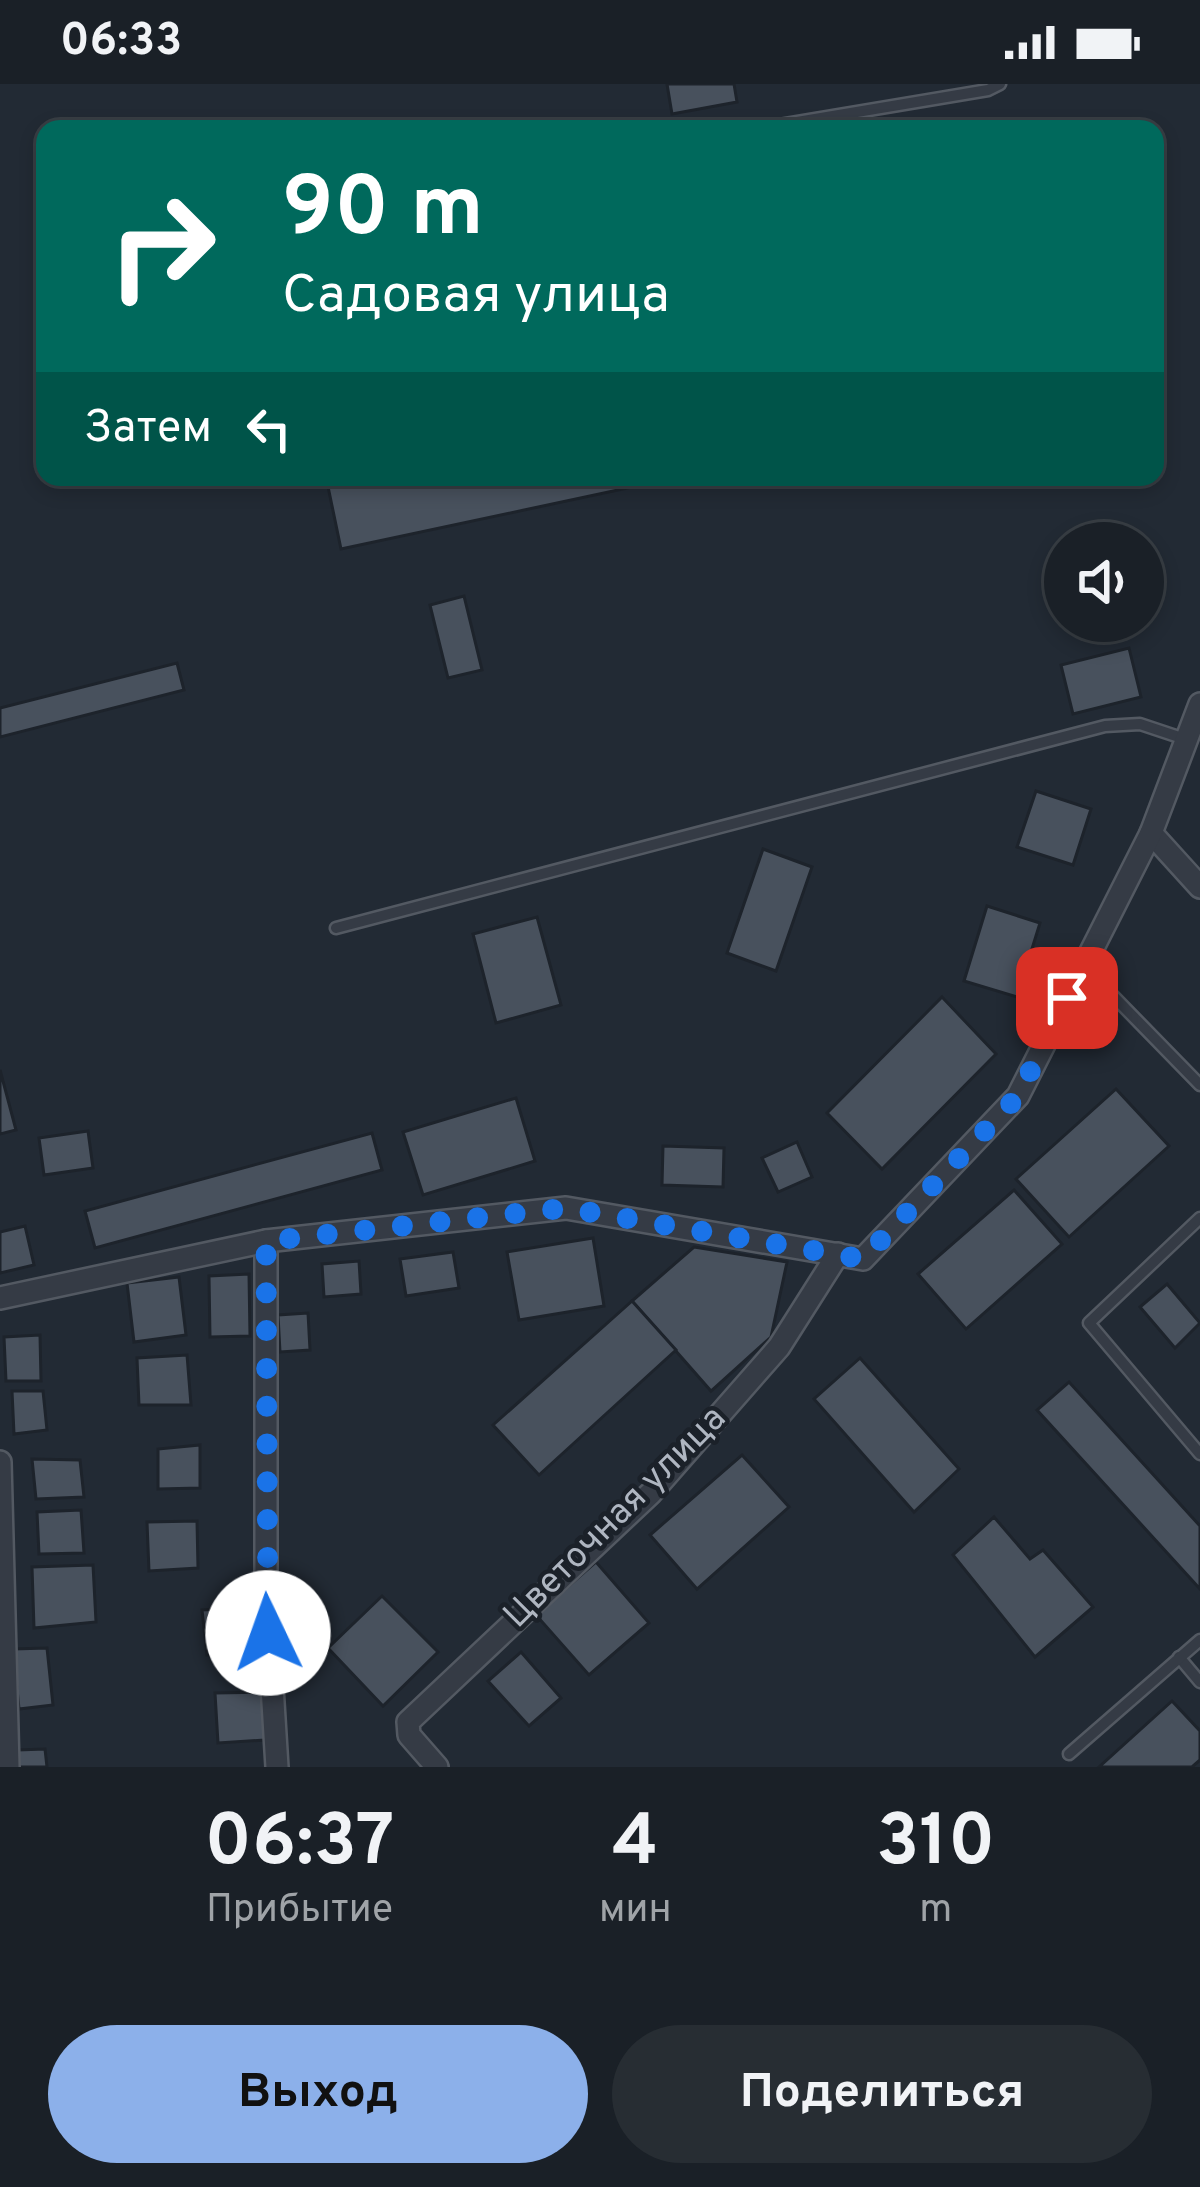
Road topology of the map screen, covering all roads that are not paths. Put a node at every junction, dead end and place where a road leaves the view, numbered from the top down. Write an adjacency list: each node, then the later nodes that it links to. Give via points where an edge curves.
1 (1000, 84): 2 (lane)
2 (809, 120)
3 (1200, 704): 4 (street)
4 (1188, 740): 5 (street); 7 (lane, via 1140,724 1105,726)
5 (1150, 833): 6 (street); 8 (street)
6 (1200, 887)
7 (336, 928)
8 (1084, 966): 9 (lane); 12 (street, via 1018,1096 863,1259)
9 (1200, 1084)
10 (1200, 1218): 14 (lane, via 1089,1323)
11 (266, 1241): 12 (street, via 566,1208); 13 (street); 21 (street, via 266,1589)
12 (838, 1255): 22 (street, Цветочная улица, via 779,1348 651,1493 408,1722)
13 (0, 1298)
14 (1200, 1454)
15 (0, 1462): 20 (street)
16 (1200, 1640): 17 (lane)
17 (1179, 1658): 18 (lane); 19 (lane)
18 (1200, 1682)
19 (1069, 1754)
20 (8, 1767)
21 (277, 1767)
22 (437, 1767)

